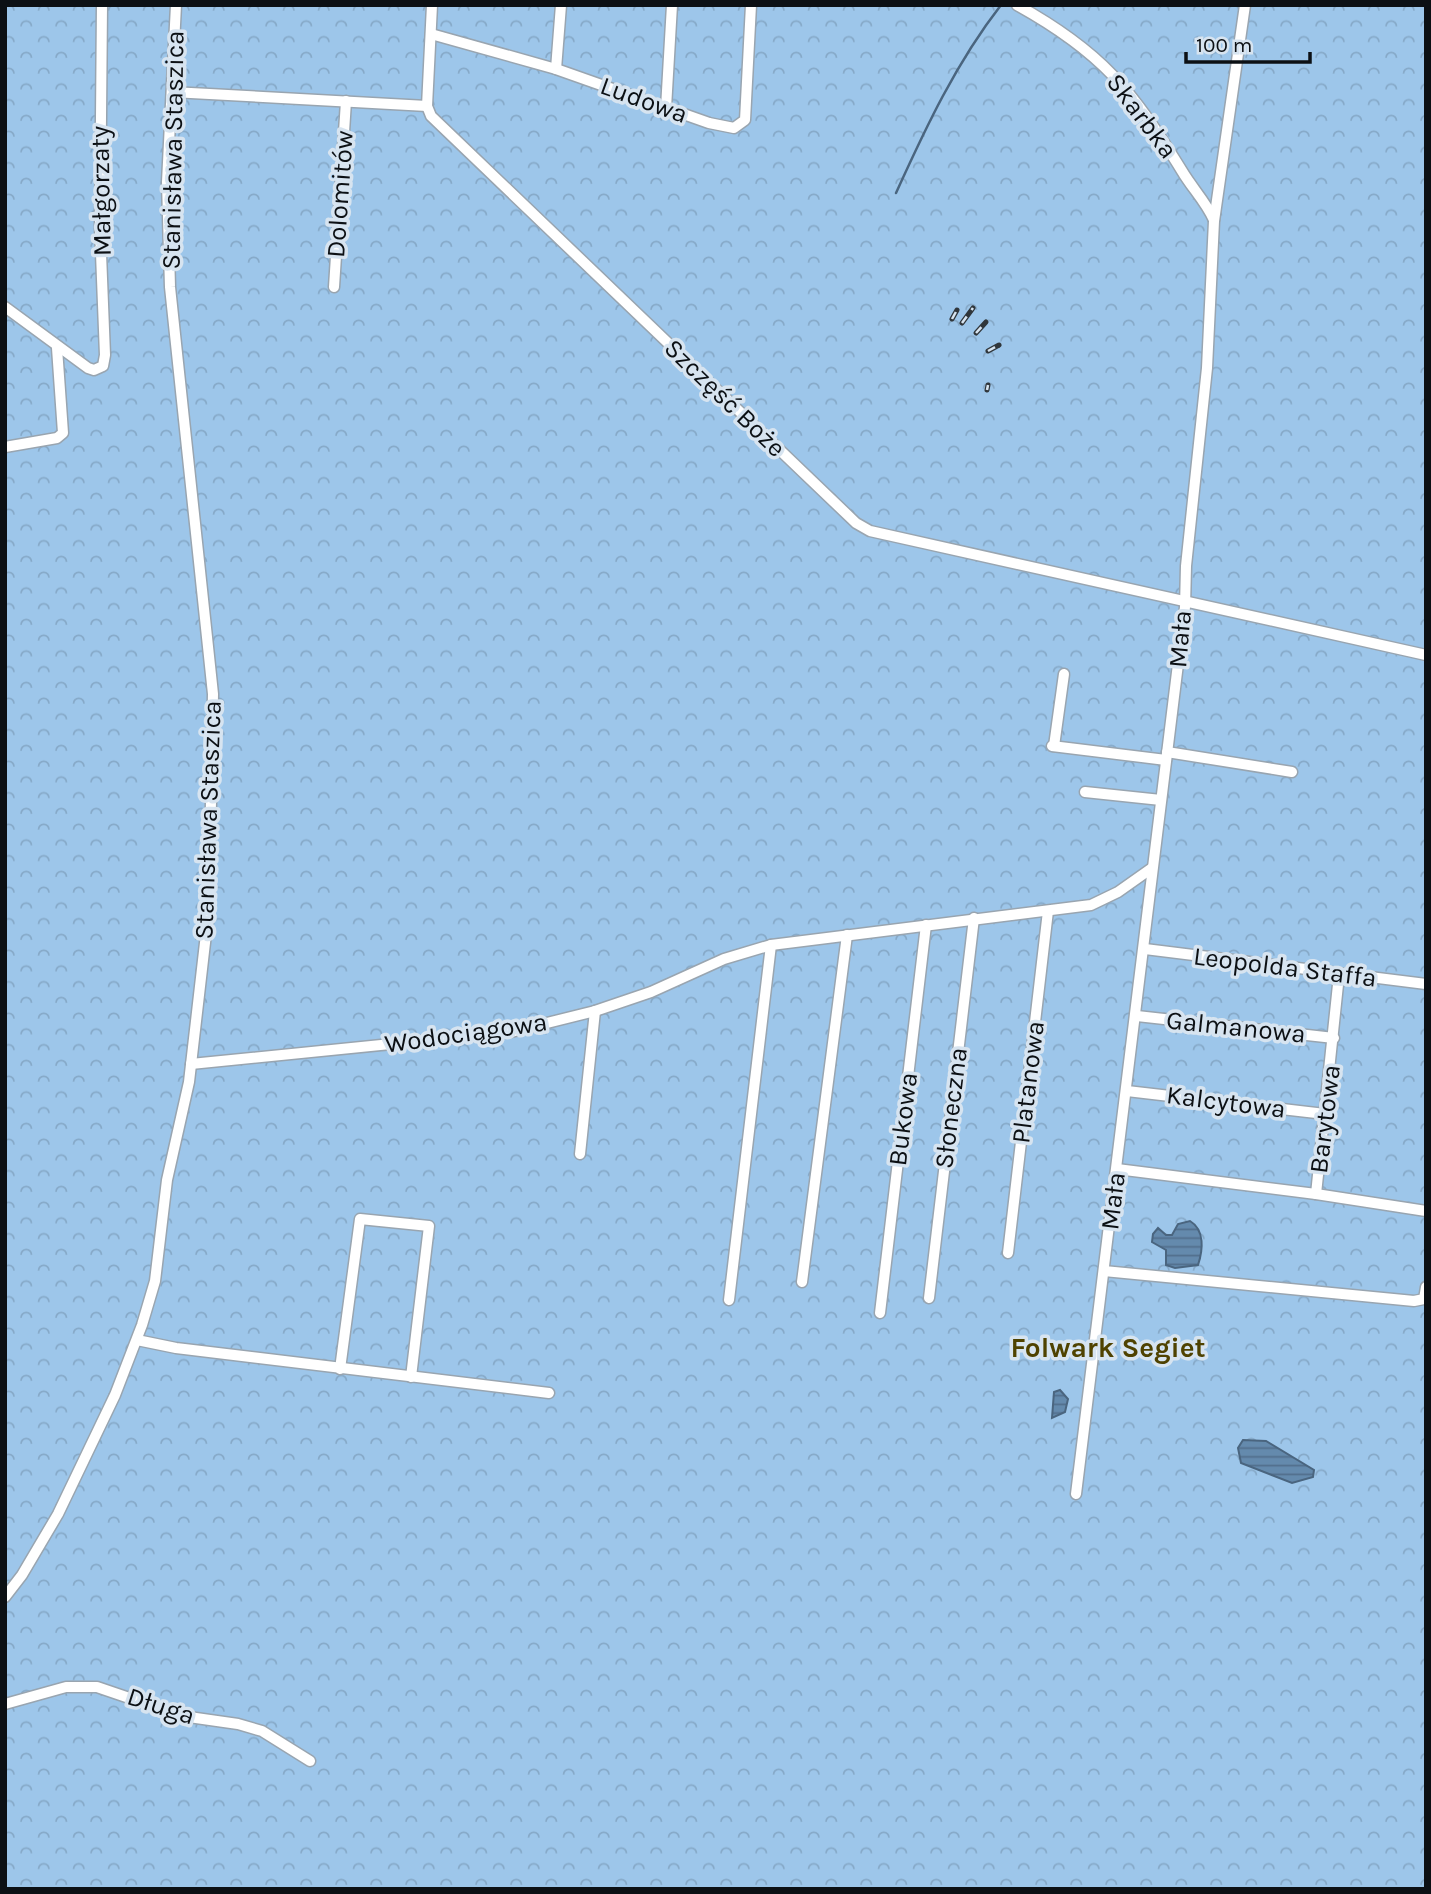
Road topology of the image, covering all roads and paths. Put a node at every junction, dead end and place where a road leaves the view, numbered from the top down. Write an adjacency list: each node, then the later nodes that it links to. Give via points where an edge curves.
1 (102, 5): 18 (street, Małgorzaty, via 103,366 94,370)
2 (176, 5): 11 (street, Stanisława Staszica)
3 (432, 5): 9 (street)
4 (561, 5): 10 (street)
5 (672, 5): 14 (street)
6 (751, 5): 14 (street, Ludowa, via 745,120 734,128)
7 (1017, 5): 15 (street, Skarbka, via 1086,49 1124,85)
8 (1245, 5): 15 (street, Mała)
9 (431, 34): 10 (street, Ludowa); 13 (street)
10 (556, 69): 14 (street, Ludowa)
11 (172, 92): 12 (street, Dolomitów); 39 (street, Stanisława Staszica, via 167,182 170,287 213,694 209,908)
12 (346, 102): 13 (street, Dolomitów); 16 (street, Dolomitów)
13 (427, 106): 20 (street, Szczęść Boże, via 431,116 856,523 883,534)
14 (666, 107)
15 (1214, 221): 20 (street, Mała, via 1207,368)
16 (334, 287)
17 (5, 307): 18 (street)
18 (57, 348): 19 (street, via 63,433)
19 (5, 447)
20 (1184, 602): 21 (street); 23 (street, Mała)
21 (1426, 655)
22 (1064, 674): 23 (street, via 1053,746)
23 (1167, 756): 24 (street); 26 (street, Mała)
24 (1292, 772)
25 (1085, 792): 26 (street)
26 (1161, 800): 27 (street, Mała)
27 (1152, 868): 28 (street, Wodociągowa, via 1106,899); 33 (street, Mała)
28 (1048, 911): 29 (street, Wodociągowa); 46 (street, Platanowa)
29 (974, 918): 30 (street, Wodociągowa); 50 (street, Słoneczna)
30 (926, 925): 31 (street, Wodociągowa); 52 (street, Bukowa)
31 (847, 935): 32 (street, Wodociągowa); 48 (street)
32 (771, 945): 36 (street, Wodociągowa, via 724,958 651,992); 51 (street)
33 (1145, 949): 34 (street, Leopolda Staffa); 37 (street, Mała)
34 (1339, 975): 35 (street, Leopolda Staffa); 38 (street, Barytowa)
35 (1426, 984)
36 (595, 1011): 39 (street, Wodociągowa, via 511,1032); 42 (street)
37 (1137, 1016): 38 (street, Galmanowa); 40 (street, Mała)
38 (1334, 1038): 41 (street, Barytowa)
39 (191, 1064): 53 (street, Stanisława Staszica, via 166,1187 155,1281)
40 (1127, 1091): 41 (street, Kalcytowa); 43 (street, Mała)
41 (1325, 1114): 44 (street, Barytowa)
42 (580, 1154)
43 (1116, 1169): 44 (street); 47 (street, Mała)
44 (1316, 1194): 45 (street, Barytowa)
45 (1426, 1211)
46 (1008, 1253)
47 (1104, 1271): 49 (street, via 1414,1301 1424,1298); 57 (street, Mała)
48 (802, 1282)
49 (1426, 1287)
50 (929, 1298)
51 (729, 1300)
52 (880, 1313)
53 (137, 1340): 54 (street); 58 (street, Stanisława Staszica, via 58,1514)
54 (340, 1369): 55 (street); 55 (street, via 360,1219 429,1226)
55 (411, 1377): 56 (street)
56 (548, 1393)
57 (1076, 1494)
58 (5, 1597)
59 (5, 1704): 60 (street, Długa, via 66,1687 97,1687 182,1716 262,1731)
60 (310, 1761)

